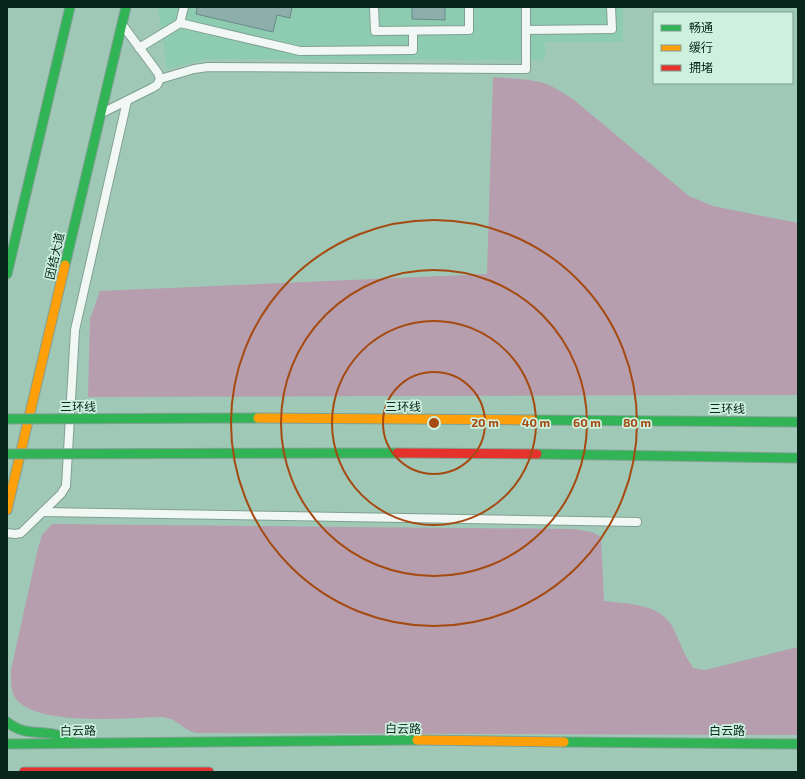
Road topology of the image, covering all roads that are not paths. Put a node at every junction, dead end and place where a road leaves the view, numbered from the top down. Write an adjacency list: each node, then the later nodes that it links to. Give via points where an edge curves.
1 (70, 7): 16 (main road)
2 (126, 7): 9 (main road, 团结大道)
3 (184, 7): 8 (lane)
4 (374, 7): 11 (lane, via 375,31)
5 (469, 7): 11 (lane, via 469,30)
6 (526, 7): 10 (lane)
7 (611, 7): 10 (lane, via 612,29)
8 (180, 23): 11 (lane, via 300,51 413,50); 12 (lane)
9 (122, 24): 12 (lane); 15 (main road, 团结大道)
10 (526, 30): 13 (lane, via 526,69 208,66)
11 (413, 31)
12 (139, 48): 13 (lane)
13 (160, 79): 14 (lane, via 157,86)
14 (127, 101): 15 (lane); 22 (lane, via 75,330 67,481 64,491)
15 (101, 113): 21 (main road, 团结大道)
16 (7, 274)
17 (7, 420): 18 (main road, 三环线, bridge, via 348,418)
18 (798, 422)
19 (7, 454): 20 (main road, bridge, via 500,453)
20 (798, 458)
21 (7, 510)
22 (43, 512): 23 (lane); 24 (lane, via 21,533)
23 (636, 522)
24 (7, 532)
25 (7, 722): 26 (main road, via 22,730 54,734)
26 (74, 743): 27 (main road, 白云路); 28 (main road, 白云路, via 370,740)
27 (7, 744)
28 (798, 744)
29 (24, 772): 30 (main road)
30 (209, 772)

